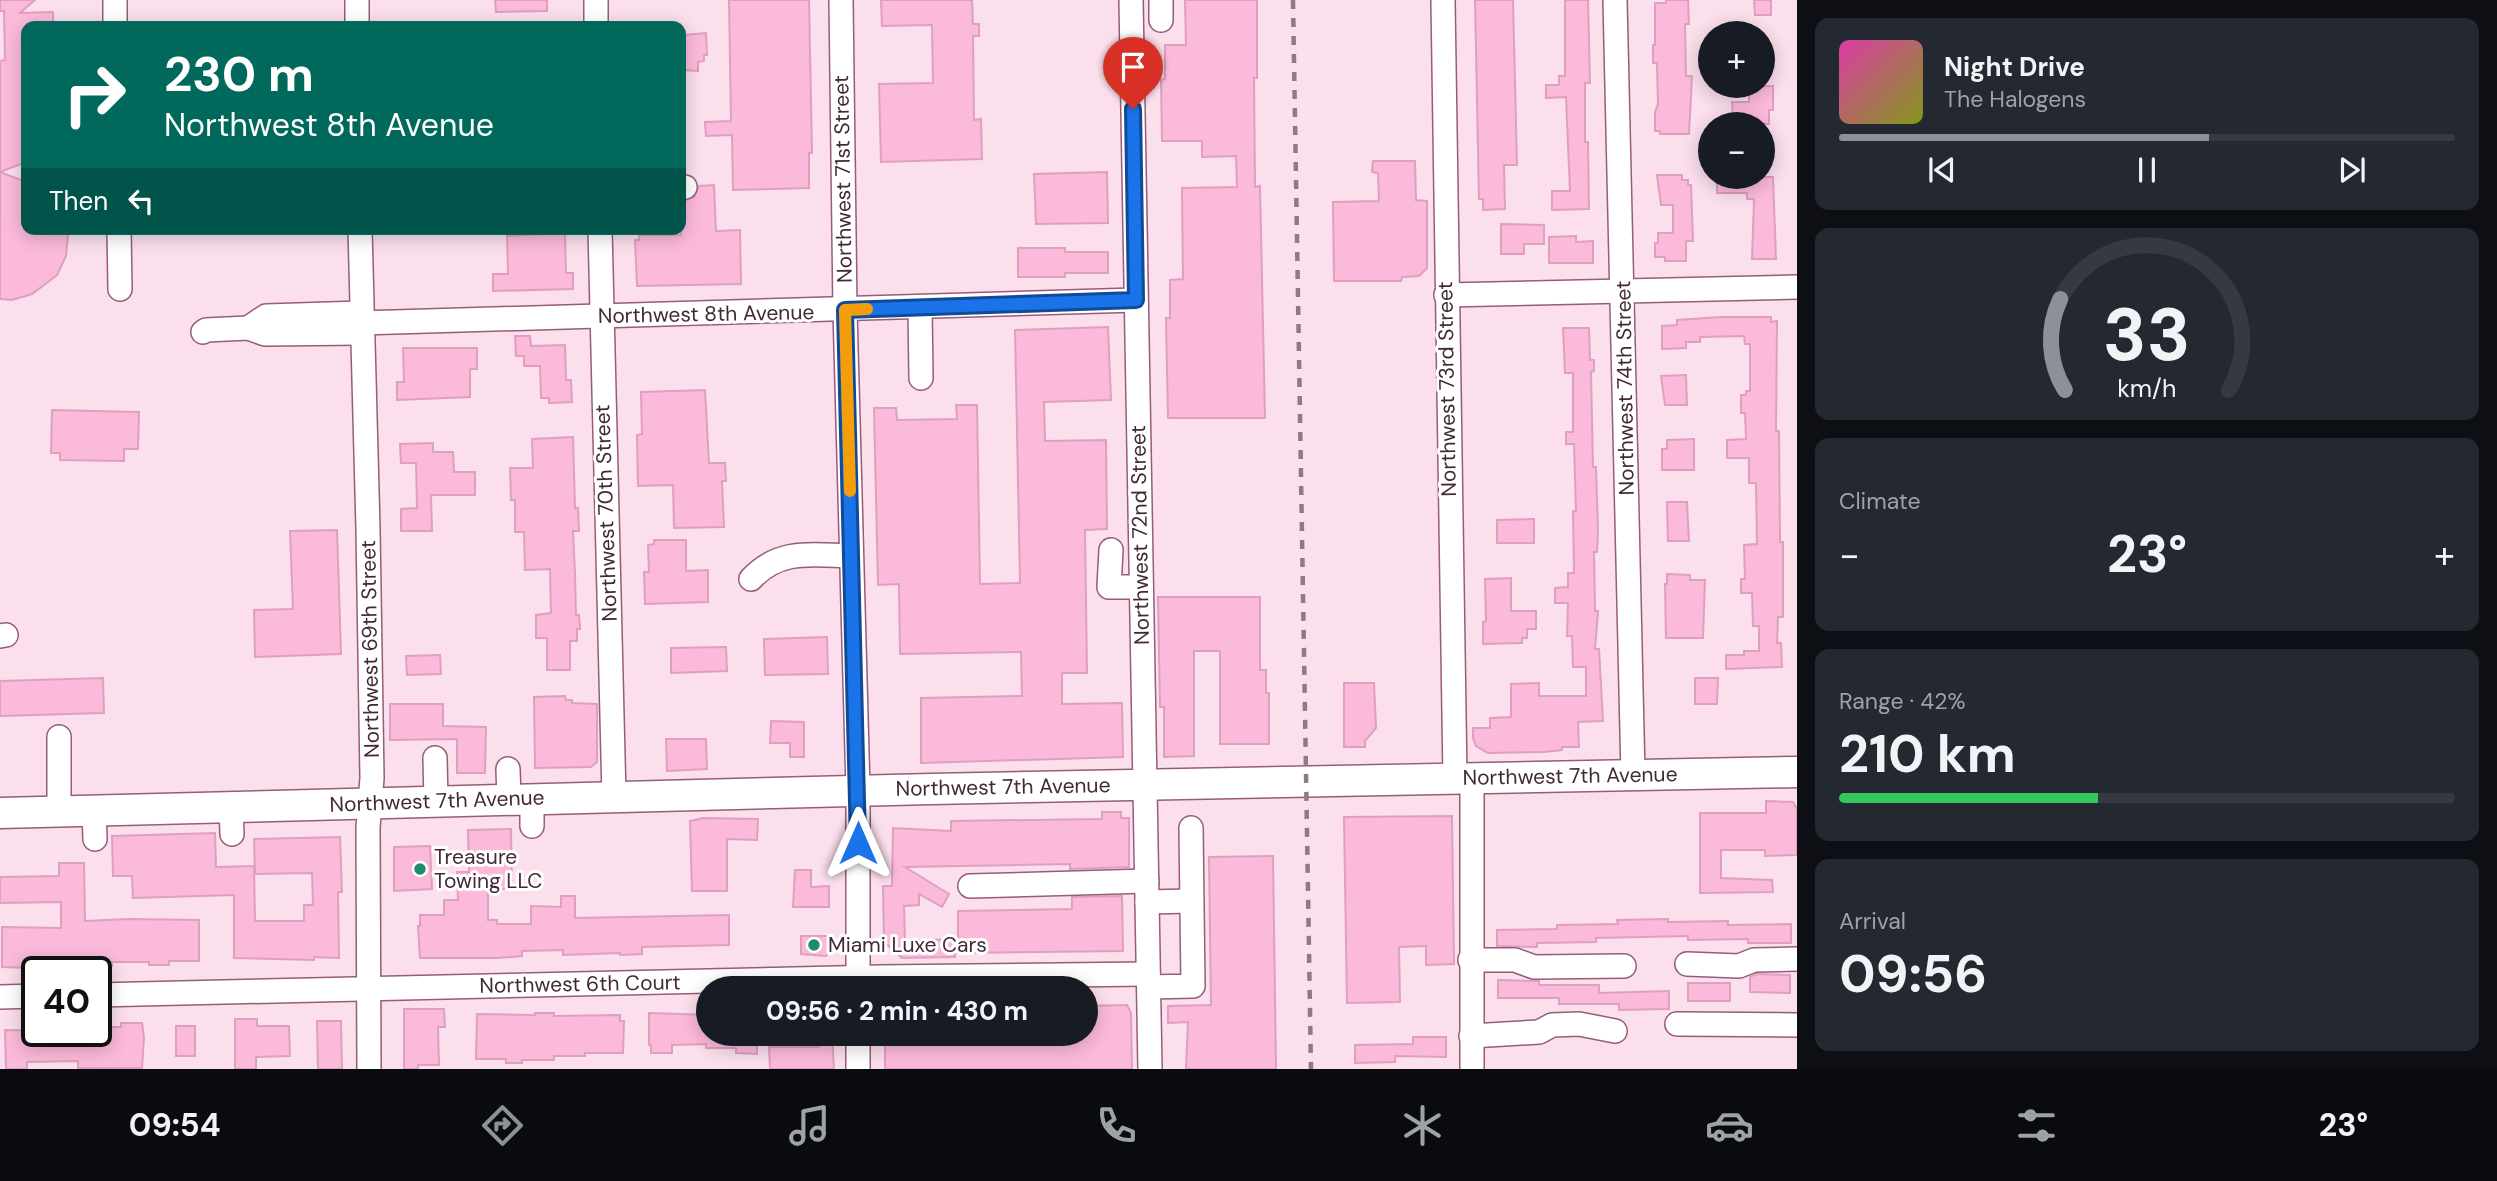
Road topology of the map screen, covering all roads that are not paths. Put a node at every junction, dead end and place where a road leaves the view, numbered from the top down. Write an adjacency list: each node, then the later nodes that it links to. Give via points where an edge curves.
1 (114, 0): 8 (street)
2 (357, 0): 9 (street)
3 (596, 0): 10 (street)
4 (841, 0): 20 (street, Northwest 71st Street)
5 (1131, 0): 18 (street, Northwest 72nd Street)
6 (1443, 0): 17 (street, Northwest 73rd Street)
7 (1615, 0): 16 (street, Northwest 74th Street)
8 (115, 21)
9 (357, 21)
10 (596, 21)
11 (118, 235): 15 (street)
12 (360, 235): 22 (street, Northwest 69th Street)
13 (600, 235): 21 (street, Northwest 70th Street)
14 (1797, 287): 16 (street)
15 (120, 289)
16 (1623, 291): 17 (street); 33 (street, Northwest 74th Street)
17 (1446, 295): 34 (street, Northwest 73rd Street)
18 (1136, 300): 19 (street, Northwest 8th Avenue); 28 (street, Northwest 72nd Street)
19 (920, 307): 20 (street, Northwest 8th Avenue); 24 (street)
20 (845, 310): 21 (street, Northwest 8th Avenue); 26 (street, Northwest 71st Street)
21 (601, 316): 22 (street, Northwest 8th Avenue); 37 (street, Northwest 70th Street)
22 (361, 323): 23 (street, Northwest 8th Avenue, via 265,334 248,328); 39 (street, Northwest 69th Street, via 381,759)
23 (203, 332)
24 (921, 378)
25 (1111, 550): 28 (street, via 1110,587)
26 (852, 556): 27 (street, via 793,555 762,567); 36 (street, Northwest 71st Street)
27 (751, 579)
28 (1141, 587): 35 (street, Northwest 72nd Street)
29 (59, 737): 41 (street)
30 (435, 758): 38 (street)
31 (508, 769): 40 (street)
32 (1797, 772): 33 (main road, Northwest 7th Avenue)
33 (1633, 775): 34 (main road, Northwest 7th Avenue)
34 (1463, 778): 35 (main road, Northwest 7th Avenue); 48 (street, Northwest 73rd Street)
35 (1145, 785): 36 (main road, Northwest 7th Avenue); 45 (street, Northwest 72nd Street)
36 (858, 790): 37 (main road, Northwest 7th Avenue); 51 (street, Northwest 71st Street)
37 (614, 797): 40 (main road, Northwest 7th Avenue)
38 (436, 802): 39 (main road, Northwest 7th Avenue); 40 (main road, Northwest 7th Avenue)
39 (370, 803): 41 (main road, Northwest 7th Avenue, via 232,820 95,825); 55 (street, Northwest 69th Street)
40 (524, 808)
41 (59, 812): 42 (main road, Northwest 7th Avenue)
42 (0, 813)
43 (1191, 828): 46 (street)
44 (970, 886): 45 (street)
45 (1147, 892): 46 (street); 53 (street, Northwest 72nd Street)
46 (1191, 901): 53 (street, Northwest 6th Court, via 1193,986)
47 (1797, 959): 49 (street)
48 (1470, 960): 50 (street, via 1515,960 1534,967); 62 (street, Northwest 73rd Street)
49 (1687, 964)
50 (1624, 966)
51 (858, 976)
52 (1098, 981): 53 (street, Northwest 6th Court)
53 (1149, 981): 66 (street, Northwest 72nd Street)
54 (696, 985): 55 (street, Northwest 6th Court)
55 (367, 990): 56 (street, Northwest 6th Court); 64 (street, Northwest 69th Street)
56 (112, 995)
57 (21, 996): 58 (street)
58 (0, 997)
59 (1677, 1024): 60 (street)
60 (1797, 1026)
61 (1615, 1031): 62 (street, via 1579,1024 1552,1025 1539,1032)
62 (1471, 1036): 67 (street, Northwest 73rd Street)
63 (858, 1046): 65 (street)
64 (369, 1069)
65 (858, 1069)
66 (1150, 1069)
67 (1472, 1069)

